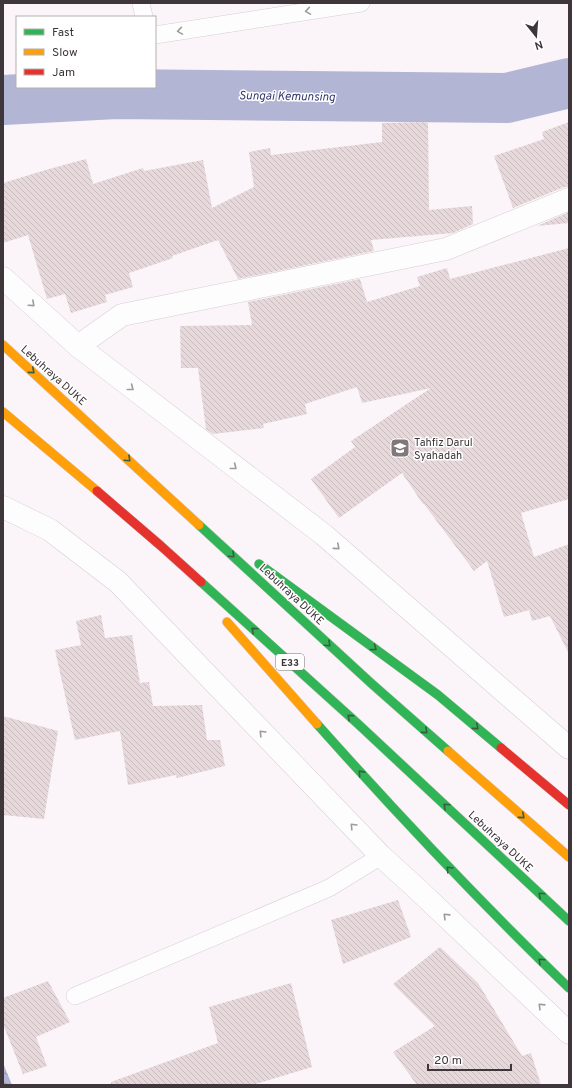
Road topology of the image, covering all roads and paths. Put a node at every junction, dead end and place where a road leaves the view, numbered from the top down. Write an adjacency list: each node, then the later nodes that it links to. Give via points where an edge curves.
1 (141, 3): 3 (lane)
2 (361, 3): 4 (lane, one-way to 4)
3 (144, 16)
4 (156, 35)
5 (569, 199): 8 (street, via 446,249 122,315)
6 (3, 278): 8 (street, one-way to 8)
7 (3, 345): 10 (highway, Lebuhraya DUKE, one-way to 10)
8 (78, 346): 17 (street, one-way to 17, via 324,535)
9 (3, 412): 12 (highway, Lebuhraya DUKE / E33)
10 (173, 500): 13 (highway); 20 (highway, Lebuhraya DUKE, one-way to 20, via 372,684)
11 (3, 508): 19 (street, one-way to 11, via 118,582 50,530)
12 (161, 546): 15 (highway); 21 (highway, Lebuhraya DUKE / E33, one-way to 12, via 357,723)
13 (236, 547)
14 (255, 560): 18 (highway, one-way to 18, via 438,695)
15 (212, 604)
16 (222, 616): 22 (highway, one-way to 16, via 517,939 422,841)
17 (569, 748)
18 (569, 805)
19 (381, 856): 23 (lane, via 328,888); 24 (street, one-way to 19)
20 (569, 858)
21 (569, 921)
22 (569, 988)
23 (75, 996)
24 (569, 1033)

